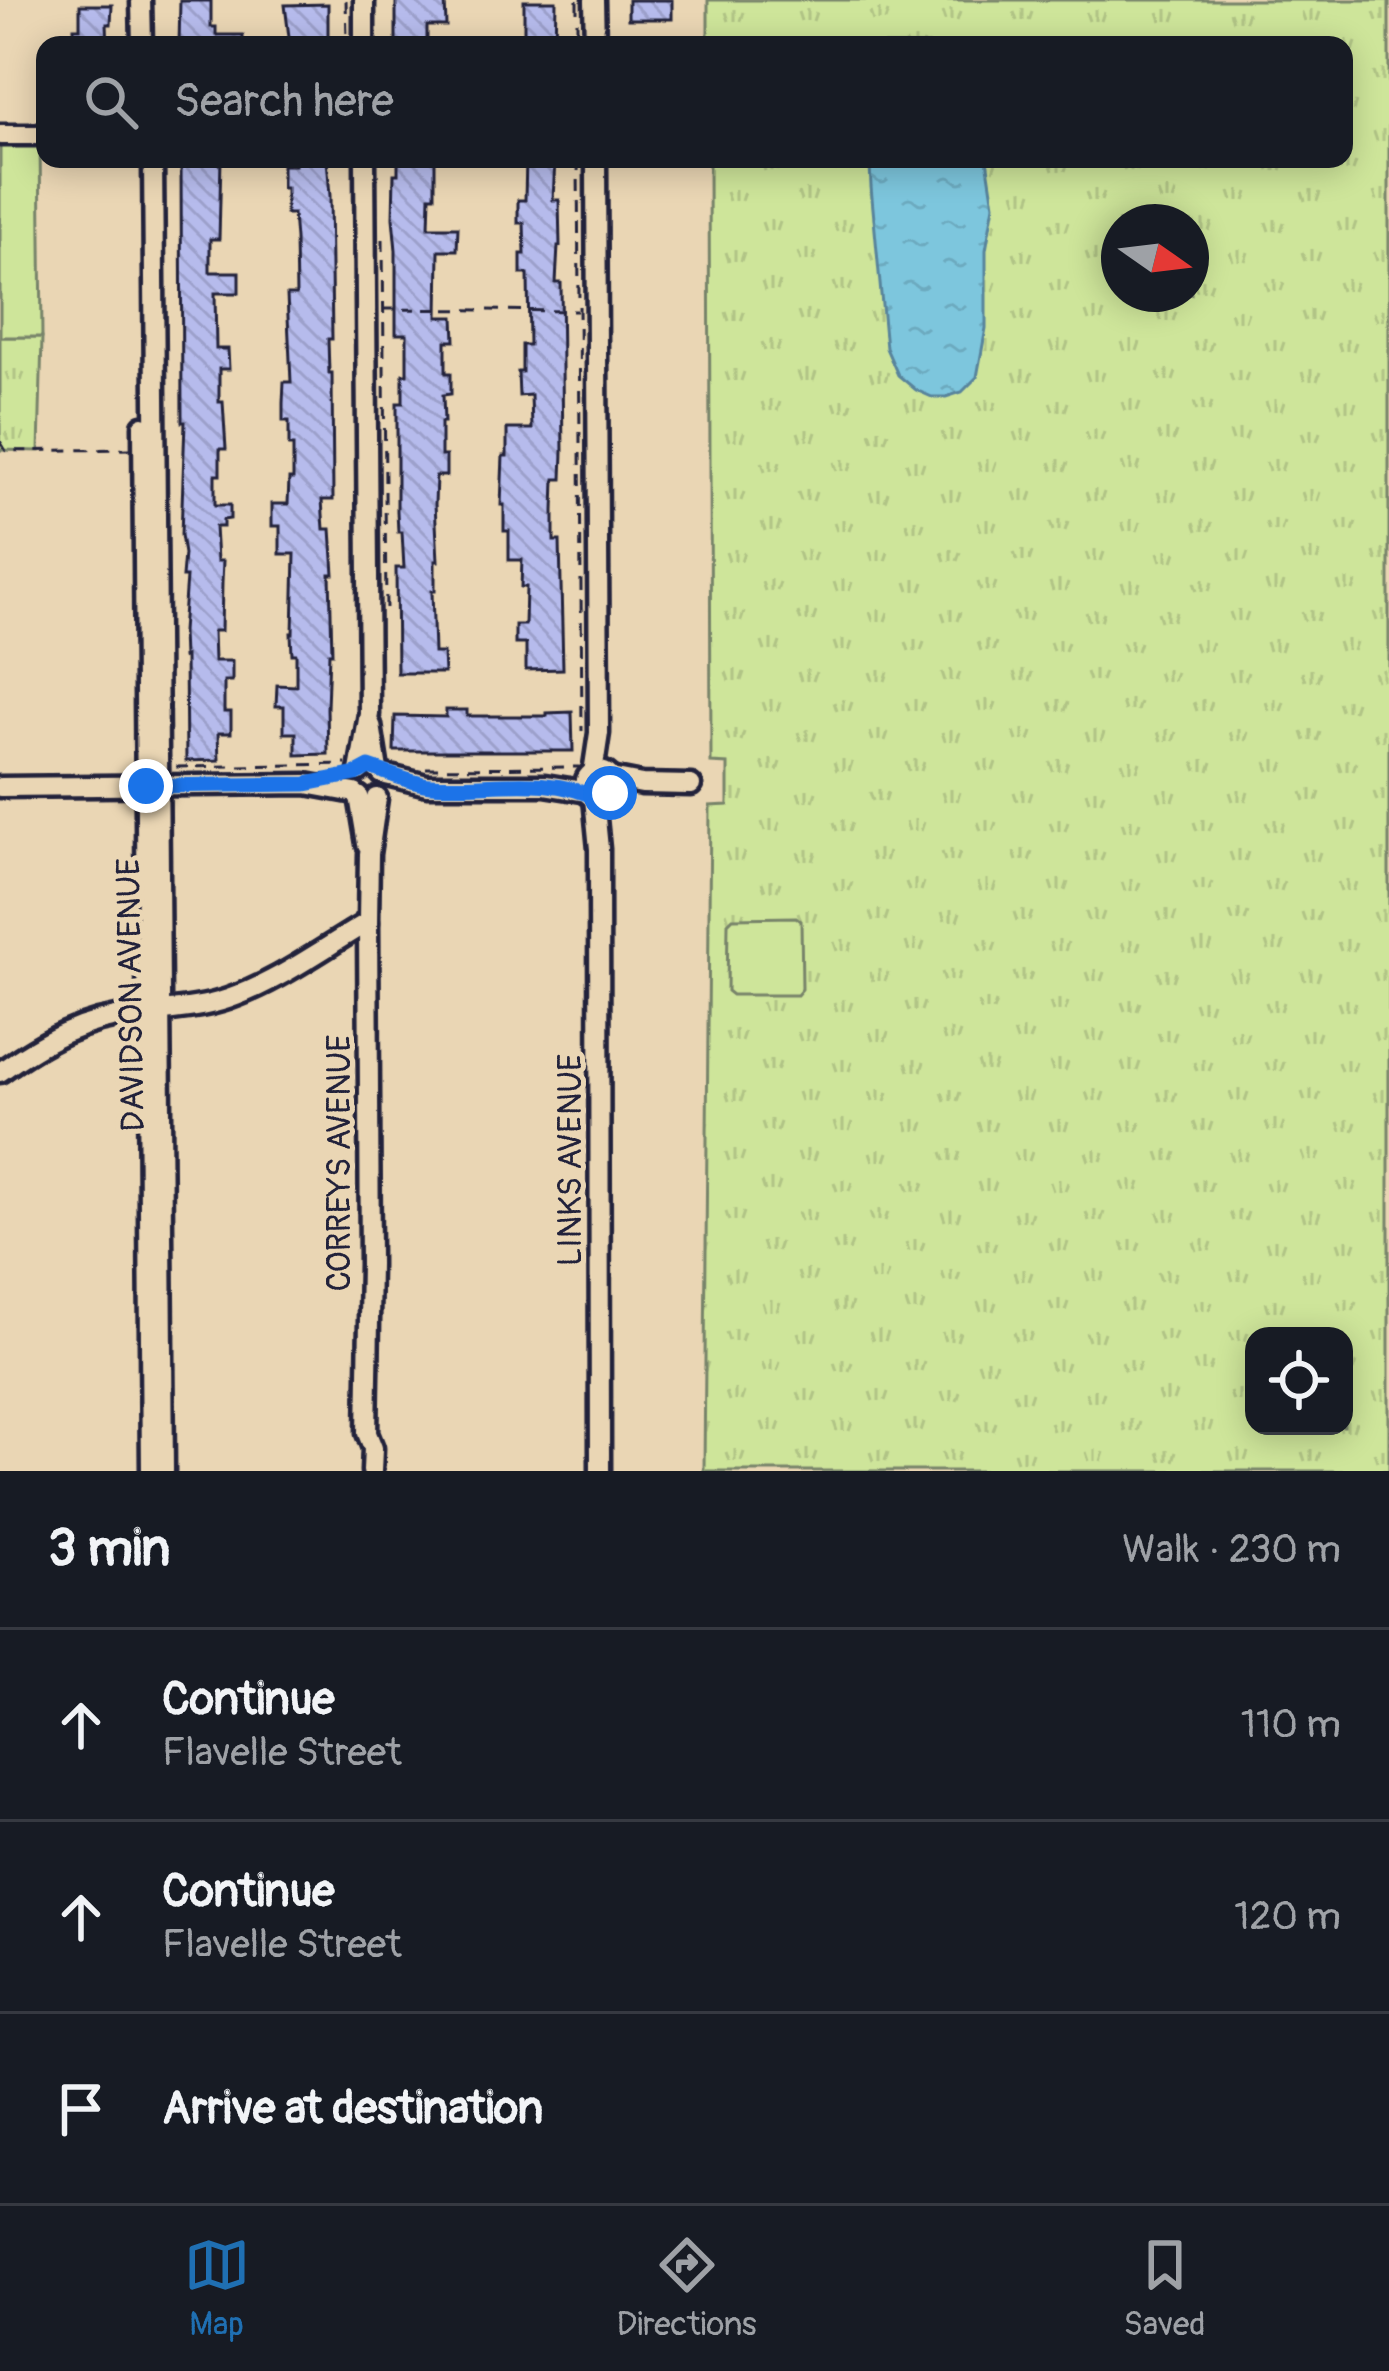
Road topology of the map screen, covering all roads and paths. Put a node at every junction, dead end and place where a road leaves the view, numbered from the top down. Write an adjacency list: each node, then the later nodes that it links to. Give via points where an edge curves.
1 (141, 0): 7 (street)
2 (152, 0): 8 (street)
3 (346, 0): 9 (path)
4 (364, 0): 10 (street)
5 (577, 0): 11 (path)
6 (594, 0): 12 (street)
7 (142, 36)
8 (152, 36)
9 (347, 36)
10 (364, 36)
11 (577, 36)
12 (595, 36)
13 (0, 135): 14 (street)
14 (36, 135)
15 (142, 168): 33 (street, DAVIDSON AVENUE)
16 (153, 168): 33 (street, DAVIDSON AVENUE)
17 (365, 168): 30 (street, CORREYS AVENUE)
18 (578, 168): 22 (path)
19 (596, 168): 31 (street, LINKS AVENUE)
20 (383, 234): 21 (path)
21 (383, 309): 22 (path); 26 (path)
22 (579, 311): 27 (path)
23 (0, 441): 25 (path)
24 (131, 449): 25 (path)
25 (3, 452)
26 (386, 618)
27 (582, 745)
28 (170, 767): 30 (path, via 343,765)
29 (426, 776): 30 (street, via 401,792); 31 (path); 31 (street)
30 (367, 781): 33 (street); 35 (street, CORREYS AVENUE)
31 (597, 783): 32 (street); 41 (street, LINKS AVENUE)
32 (691, 785)
33 (153, 786): 34 (street); 36 (street, DAVIDSON AVENUE)
34 (0, 788)
35 (368, 922): 36 (street, via 258,987); 40 (street, CORREYS AVENUE)
36 (155, 1012): 37 (street, via 60,1033); 38 (street, DAVIDSON AVENUE); 39 (street, DAVIDSON AVENUE)
37 (0, 1072)
38 (151, 1471)
39 (164, 1471)
40 (372, 1471)
41 (600, 1471)

